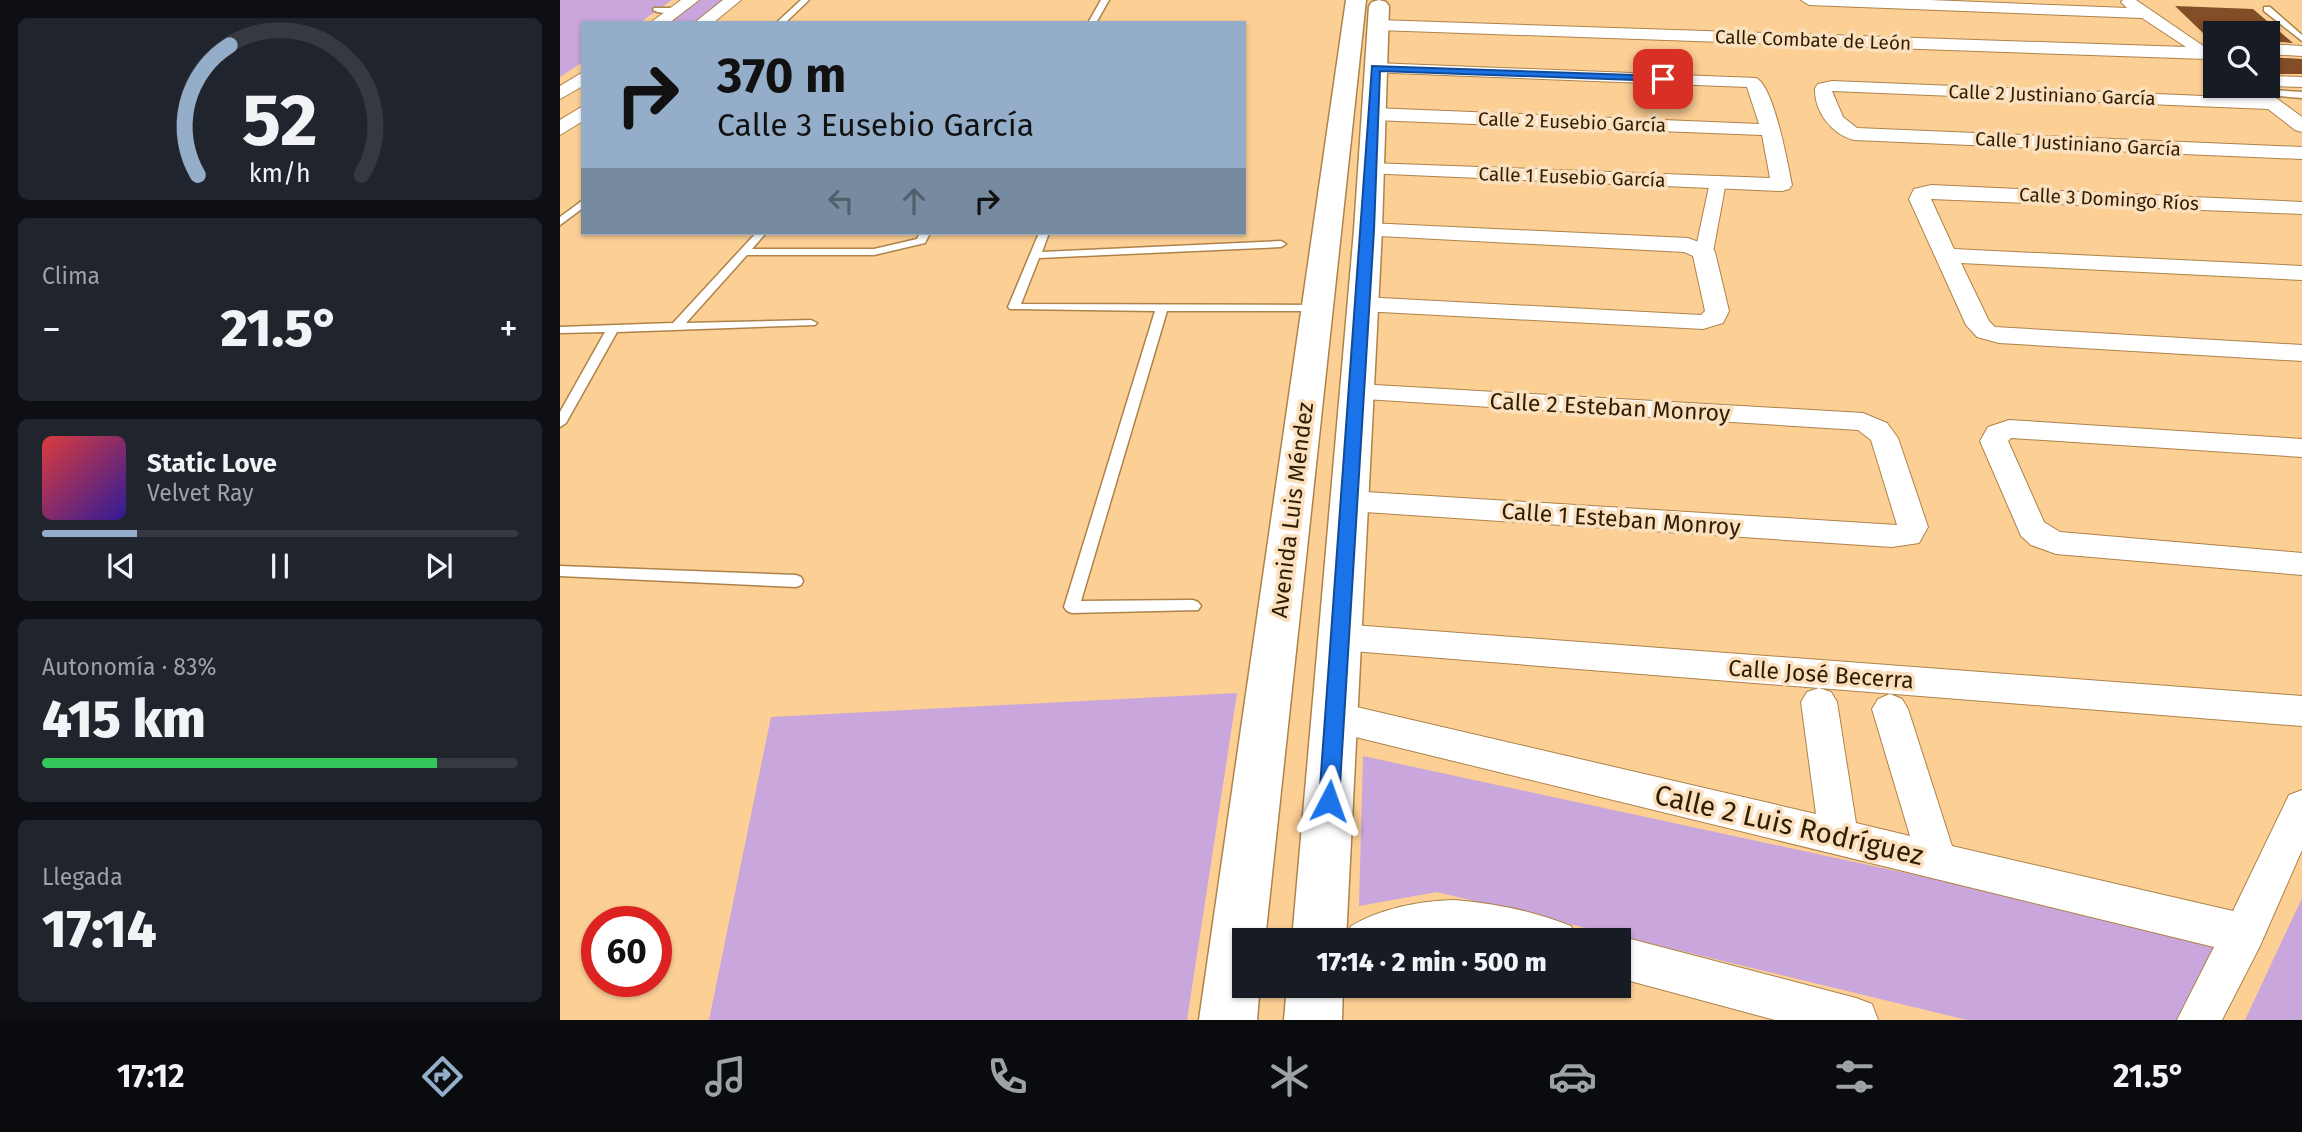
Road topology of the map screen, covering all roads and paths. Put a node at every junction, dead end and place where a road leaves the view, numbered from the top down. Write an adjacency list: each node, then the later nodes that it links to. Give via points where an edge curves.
1 (691, 0): 10 (street)
2 (733, 0): 11 (street)
3 (805, 0): 12 (lane)
4 (1105, 0): 13 (lane)
5 (1809, 0): 9 (street)
6 (2127, 0): 9 (street)
7 (1371, 8): 17 (street, Calle Combate de León); 19 (main road); 53 (main road, Avenida Luis Méndez)
8 (2267, 9): 14 (lane)
9 (2146, 13): 15 (street)
10 (657, 16)
11 (705, 21)
12 (782, 21)
13 (1093, 21)
14 (2302, 39)
15 (2203, 48)
16 (2280, 50): 18 (street)
17 (2203, 51)
18 (2302, 51)
19 (1376, 68): 29 (main road); 32 (street, via 1755,84)
20 (581, 79): 24 (street)
21 (2302, 82): 22 (street)
22 (2280, 84)
23 (2280, 90): 25 (lane)
24 (560, 94)
25 (2302, 94)
26 (2268, 98): 27 (street)
27 (2273, 104): 30 (street); 33 (street, Calle 2 Justiniano García, via 1824,88 1837,125)
28 (581, 113): 31 (street)
29 (1373, 114): 32 (street, Calle 2 Eusebio García); 35 (main road)
30 (2302, 126)
31 (560, 129)
32 (1770, 130): 36 (street, Calle 1 Eusebio García, via 1782,185)
33 (1854, 134): 34 (street, Calle 1 Justiniano García)
34 (2302, 153)
35 (1371, 169): 36 (street, Calle 1 Eusebio García); 41 (main road)
36 (1718, 183): 46 (street)
37 (581, 207): 39 (lane); 40 (lane)
38 (2302, 208): 49 (street, Calle 3 Domingo Ríos, via 1921,193)
39 (560, 209)
40 (560, 222)
41 (1368, 230): 46 (street, via 1688,245); 51 (main road)
42 (759, 235): 47 (lane)
43 (924, 235): 47 (lane, via 921,242 874,252)
44 (1043, 235): 48 (lane)
45 (1281, 244): 48 (lane)
46 (1704, 251): 51 (street, via 1717,311 1714,318 1703,322)
47 (744, 252): 55 (lane)
48 (1035, 255): 52 (lane, via 1014,307)
49 (1944, 255): 50 (street); 58 (street, via 1978,325 1999,336)
50 (2302, 273)
51 (1362, 304): 59 (main road)
52 (1162, 308): 53 (lane); 67 (lane, via 1072,607)
53 (1317, 308): 82 (main road, Avenida Luis Méndez)
54 (811, 323): 55 (lane)
55 (677, 327): 56 (lane)
56 (614, 328): 57 (lane); 60 (lane)
57 (560, 330)
58 (2302, 353)
59 (1358, 392): 62 (main road); 63 (street, Calle 2 Esteban Monroy, via 1863,422 1884,438 1913,527 1908,535)
60 (560, 423)
61 (2302, 448): 64 (street, via 2009,429 1994,440 2032,528 2042,537 2056,542)
62 (1350, 501): 63 (street, Calle 1 Esteban Monroy); 68 (main road)
63 (1892, 536)
64 (2302, 564)
65 (560, 571): 66 (lane)
66 (796, 581)
67 (1192, 606)
68 (1339, 637): 71 (street, Calle José Becerra); 72 (main road)
69 (1819, 702): 74 (street)
70 (1890, 709): 75 (street)
71 (2302, 711)
72 (1335, 717): 74 (street, Calle 2 Luis Rodríguez); 76 (main road)
73 (2302, 807): 79 (street)
74 (1839, 839): 75 (street, Calle 2 Luis Rodríguez)
75 (1937, 859): 79 (street, Calle 2 Luis Rodríguez)
76 (1319, 928)
77 (1397, 928): 78 (street, via 1455,918)
78 (1511, 928)
79 (2244, 934): 85 (street)
80 (1631, 960): 84 (street)
81 (1314, 998): 83 (main road)
82 (1228, 1020)
83 (1313, 1020)
84 (1856, 1020)
85 (2199, 1020)

